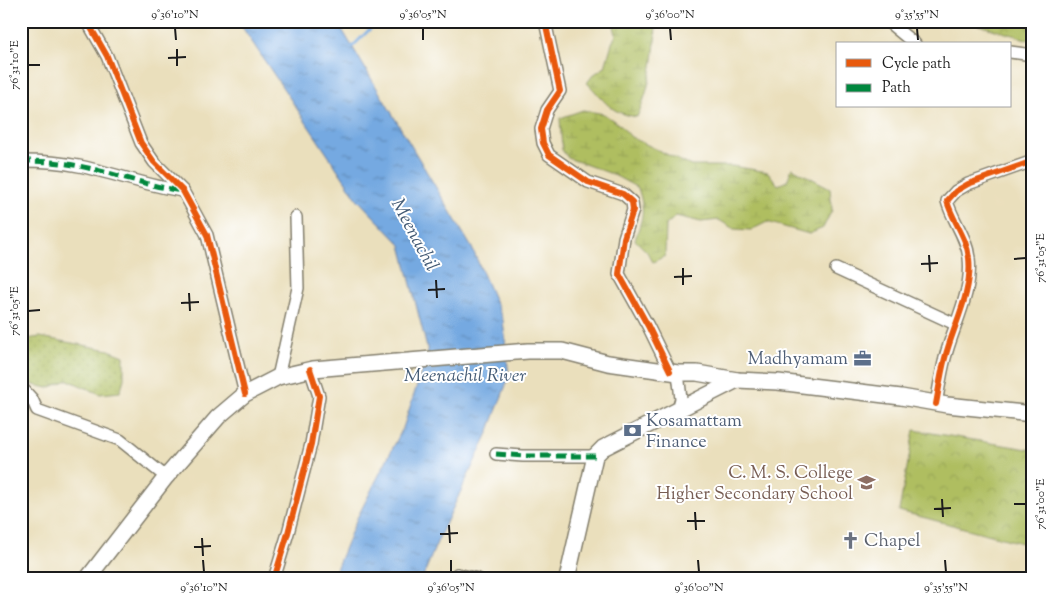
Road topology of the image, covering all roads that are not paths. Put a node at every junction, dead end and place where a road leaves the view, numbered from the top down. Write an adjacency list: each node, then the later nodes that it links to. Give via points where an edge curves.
1 (87, 21): 9 (street, via 107,56 141,143 154,162)
2 (545, 21): 14 (street, via 560,91 547,110 541,128 543,143 550,155 588,182 623,194 632,202 619,274)
3 (887, 21): 4 (street)
4 (913, 42)
5 (1012, 52): 6 (street)
6 (1033, 55)
7 (21, 160): 9 (street, via 80,166)
8 (1033, 161): 12 (street, via 968,184 947,200 969,256 970,272)
9 (183, 191): 18 (street, via 207,235)
10 (296, 217): 15 (street, via 298,288)
11 (836, 269): 12 (street)
12 (955, 324): 19 (street)
13 (312, 369): 14 (main road, via 562,351 608,363); 15 (main road); 27 (street, via 319,396 311,444)
14 (674, 372): 16 (main road); 20 (street, via 681,399)
15 (278, 377): 18 (main road)
16 (736, 380): 19 (main road, via 778,382); 20 (main road)
17 (21, 387): 24 (street, via 32,398 37,410 120,440)
18 (245, 394): 24 (main road, via 218,417)
19 (936, 404): 21 (main road)
20 (676, 412): 23 (main road, via 603,448)
21 (1033, 414)
22 (496, 454): 23 (street)
23 (595, 456): 29 (main road)
24 (166, 477): 26 (main road)
25 (457, 574): 28 (street)
26 (87, 579)
27 (274, 579)
28 (478, 579)
29 (567, 579)

